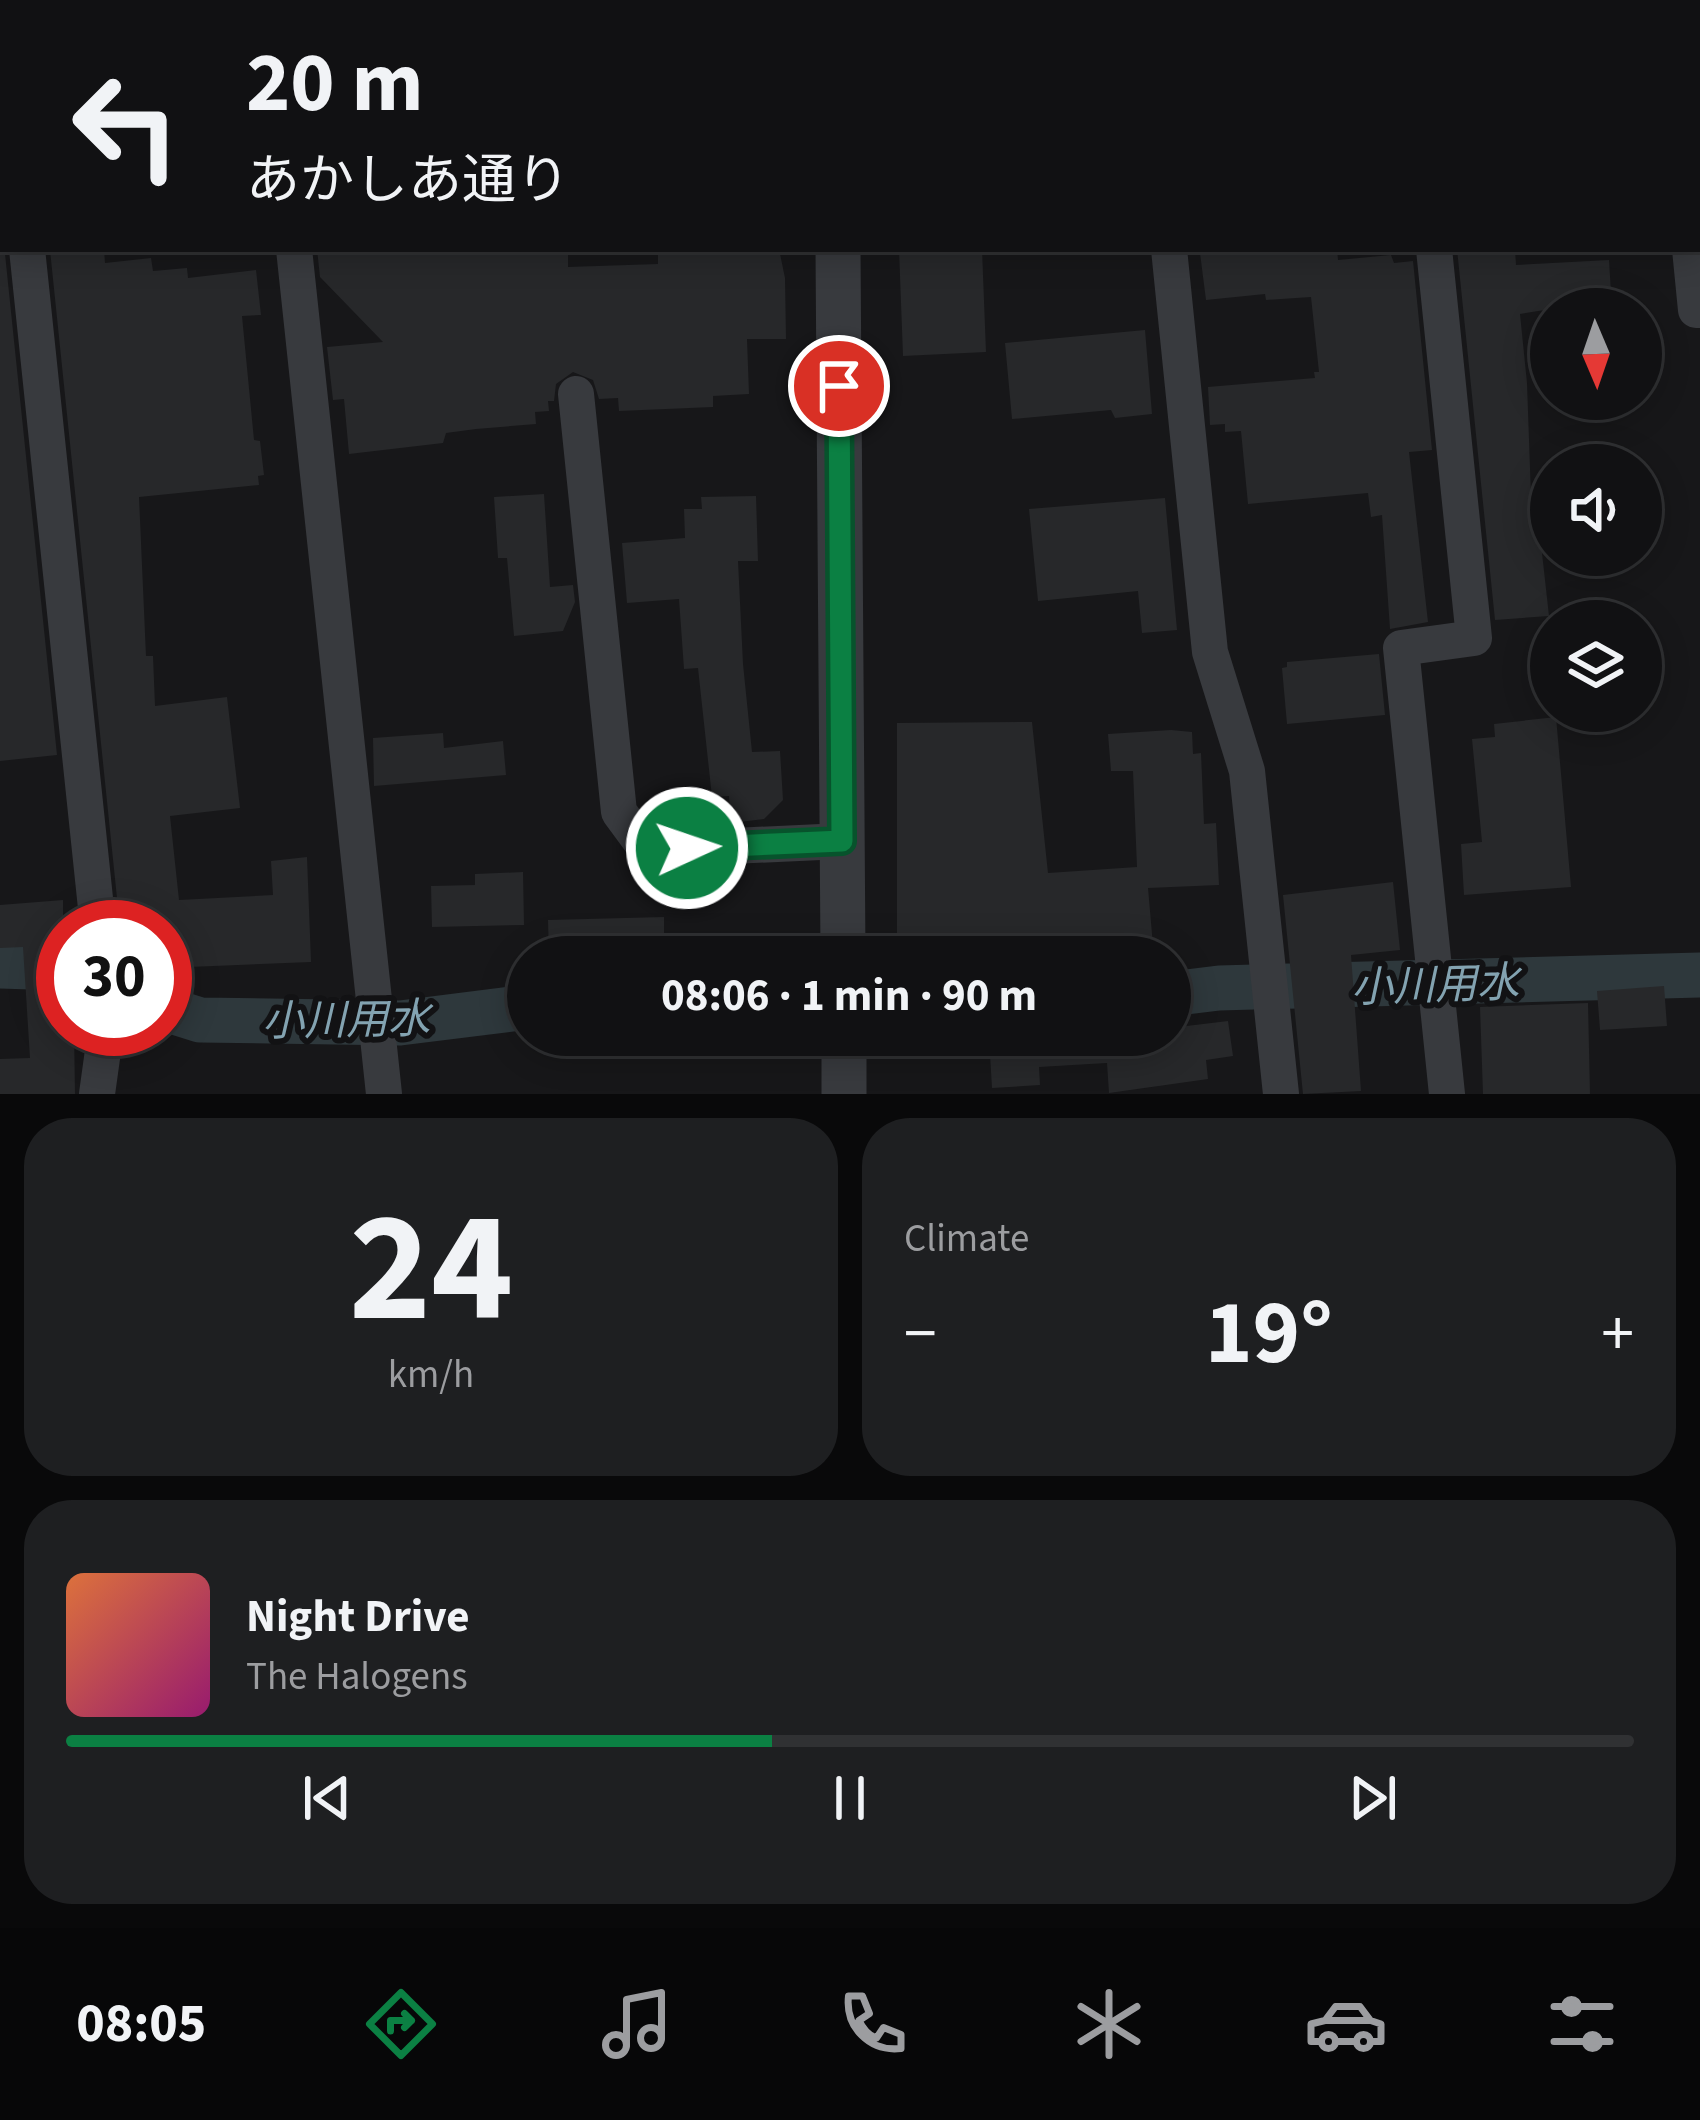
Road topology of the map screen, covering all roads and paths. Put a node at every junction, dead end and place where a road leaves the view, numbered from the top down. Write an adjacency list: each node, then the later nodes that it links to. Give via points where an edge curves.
1 (27, 252): 10 (street)
2 (294, 252): 15 (street)
3 (838, 252): 9 (street)
4 (1169, 252): 17 (street, via 1210,652 1247,771)
5 (1434, 252): 18 (street, via 1474,638 1401,648)
6 (1690, 252): 7 (street)
7 (1700, 310)
8 (576, 394): 9 (street, via 619,812 647,850)
9 (842, 841): 11 (street)
10 (95, 900)
11 (843, 936)
12 (103, 1056): 14 (street)
13 (844, 1056): 16 (street)
14 (98, 1094)
15 (384, 1094)
16 (844, 1094)
17 (1281, 1094)
18 (1447, 1094)

